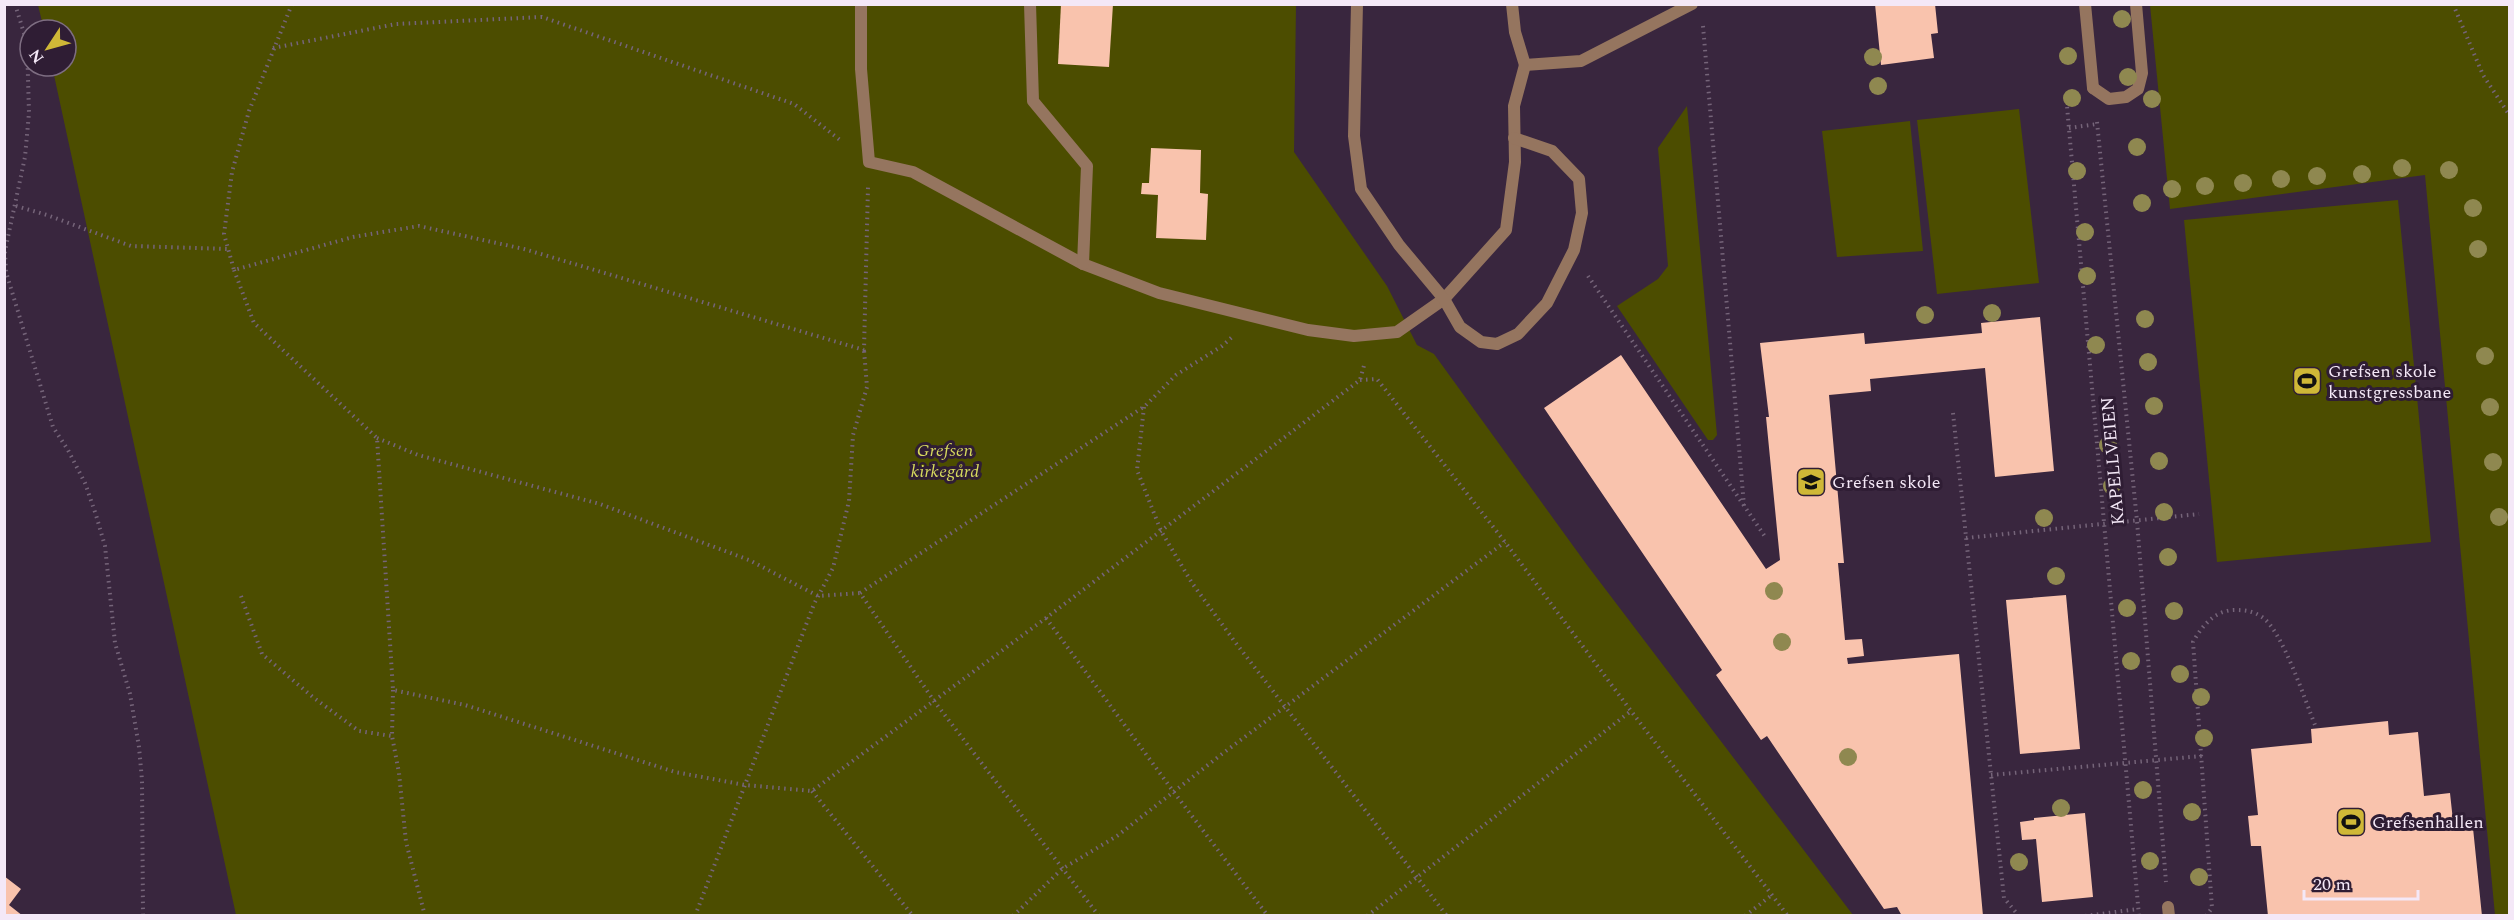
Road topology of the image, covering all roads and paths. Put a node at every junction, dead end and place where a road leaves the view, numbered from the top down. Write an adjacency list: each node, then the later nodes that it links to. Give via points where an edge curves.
1 (15, 4): 21 (path, via 27,43 29,113)
2 (292, 4): 12 (path)
3 (861, 4): 20 (street, via 861,69)
4 (1030, 4): 23 (street, via 1033,101 1087,166)
5 (1357, 4): 26 (street, via 1354,136 1361,189 1399,245)
6 (1512, 4): 13 (street)
7 (1692, 4): 13 (street, via 1581,61)
8 (2085, 4): 15 (street)
9 (2136, 4): 15 (street, via 2142,73 2138,89 2126,97 2109,99)
10 (2452, 4): 16 (path, via 2483,75)
11 (1703, 24): 34 (path)
12 (273, 48): 20 (path, via 396,24 542,17 794,104); 22 (path, via 249,111 232,172 224,234)
13 (1525, 65): 19 (street, via 1514,106)
14 (2065, 83): 18 (path)
15 (2093, 88): 17 (path, KAPELLVEIEN)
16 (2510, 116)
17 (2097, 124): 18 (path); 36 (path, KAPELLVEIEN)
18 (2069, 128): 37 (path)
19 (1514, 138): 26 (street, via 1515,162 1506,230); 26 (street, via 1552,151 1579,179 1582,213 1574,250 1547,303 1518,334 1497,344 1481,342 1460,327)
20 (869, 162): 23 (street, via 913,172); 29 (path)
21 (16, 206): 22 (path, via 131,246); 64 (path, via 5,251 6,272 53,427 85,483 105,546 115,643 130,694 139,747)
22 (228, 249): 24 (path)
23 (1083, 264): 27 (street, via 1159,293 1308,330 1354,336)
24 (234, 270): 29 (path, via 353,237 419,226 524,249); 33 (path, via 254,323)
25 (1585, 271): 34 (path)
26 (1444, 299): 27 (street, via 1397,333)
27 (1370, 334): 30 (path)
28 (1222, 346): 31 (path, via 1176,375)
29 (864, 350): 44 (path, via 867,387 854,435 849,501 833,568)
30 (1360, 380): 38 (path); 41 (path, via 1377,379)
31 (1144, 406): 38 (path, via 1137,470); 42 (path)
32 (1953, 413): 40 (path)
33 (377, 438): 44 (path, via 418,455 600,504 748,561); 46 (path)
34 (1744, 506): 39 (path)
35 (2199, 514): 36 (path)
36 (2137, 521): 37 (path); 53 (path, KAPELLVEIEN)
37 (2104, 525): 40 (path); 54 (path)
38 (1161, 531): 45 (path); 48 (path, via 1192,583)
39 (1766, 538)
40 (1966, 538): 55 (path)
41 (1505, 542): 48 (path); 49 (path)
42 (860, 593): 44 (path); 47 (path)
43 (241, 596): 51 (path, via 262,654 359,731)
44 (818, 596): 56 (path)
45 (1046, 618): 47 (path); 58 (path)
46 (393, 690): 51 (path); 56 (path, via 465,705 675,772)
47 (934, 701): 57 (path); 59 (path)
48 (1287, 707): 58 (path); 60 (path)
49 (1630, 711): 60 (path); 61 (path)
50 (2315, 725): 52 (path, via 2278,635 2264,617 2248,610 2230,610 2202,626 2193,642)
51 (392, 736): 65 (path, via 406,842)
52 (2202, 756): 53 (path); 78 (path, via 2212,908)
53 (2156, 760): 54 (path); 63 (path, KAPELLVEIEN)
54 (2125, 763): 55 (path); 62 (path)
55 (1991, 775): 75 (path, via 2004,898)
56 (745, 785): 57 (path); 66 (path)
57 (812, 791): 67 (path)
58 (1173, 791): 59 (path, via 1117,836); 70 (path)
59 (1062, 869): 68 (path); 69 (path)
60 (1417, 876): 71 (path); 72 (path)
61 (1773, 894): 73 (path); 74 (path)
62 (2138, 909): 63 (path); 76 (path); 77 (path)
63 (2169, 911)
64 (143, 915)
65 (425, 915)
66 (695, 915)
67 (913, 915)
68 (1013, 915)
69 (1099, 915)
70 (1268, 915)
71 (1367, 915)
72 (1447, 915)
73 (1745, 915)
74 (1788, 915)
75 (2019, 915)
76 (2085, 915)
77 (2139, 915)
78 (2206, 915)

